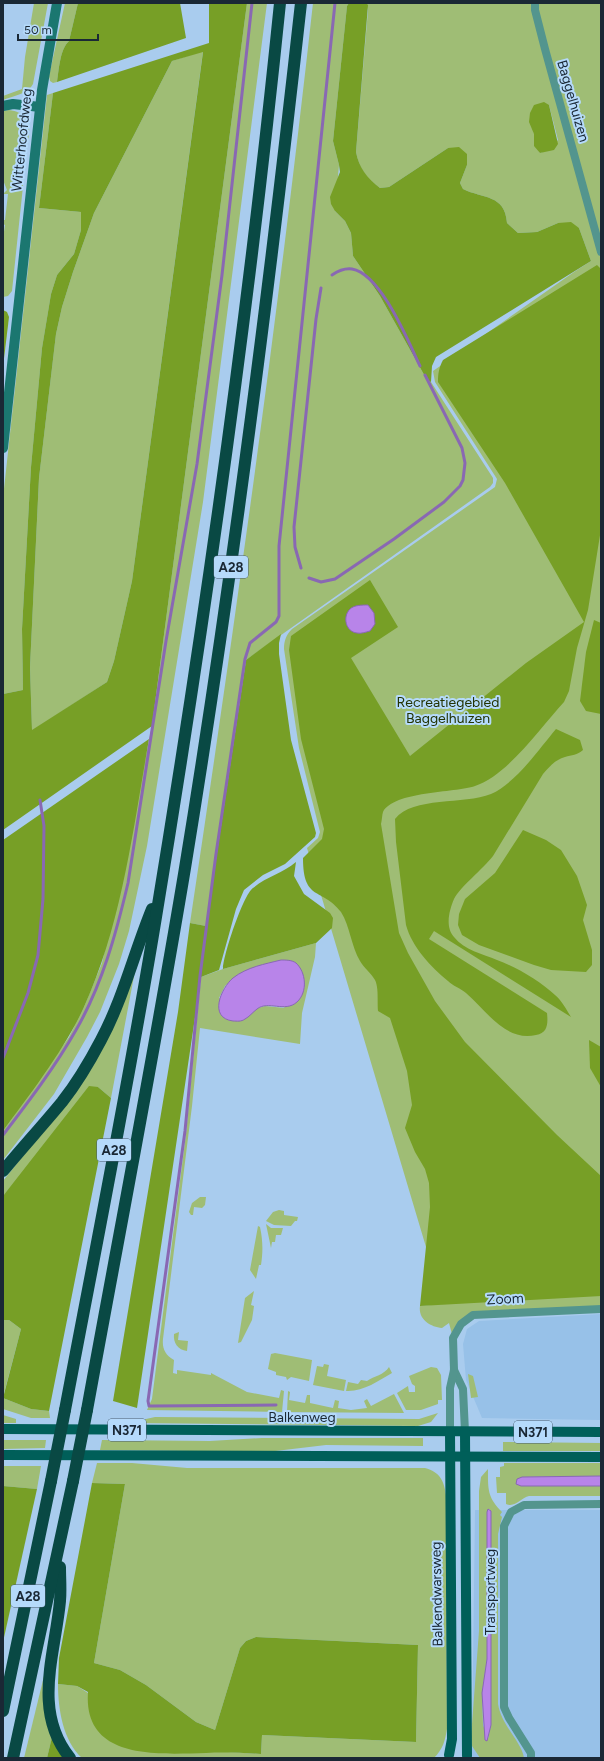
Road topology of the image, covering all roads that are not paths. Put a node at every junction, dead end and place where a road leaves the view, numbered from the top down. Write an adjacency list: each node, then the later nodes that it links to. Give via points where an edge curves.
1 (57, 3): 6 (street, Witterhoofdweg)
2 (280, 3): 9 (highway, A28, via 267,134 220,498)
3 (301, 3): 22 (highway, A28, bridge, via 241,500 184,875 141,1120)
4 (535, 3): 7 (street, Baggelhuizen, via 545,49)
5 (3, 106): 6 (street)
6 (40, 106): 8 (street, Witterhoofdweg)
7 (601, 252)
8 (3, 448)
9 (160, 890): 10 (highway, A28, via 140,939 124,989 98,1046 63,1101); 23 (highway, A28, bridge, via 66,1410)
10 (3, 1171)
11 (601, 1309): 12 (street, Zoom, via 473,1315 460,1324 453,1338)
12 (454, 1370): 14 (street, Zoom, via 450,1388); 15 (street, Zoom, via 463,1389)
13 (3, 1429): 14 (main road, Balkenweg / N371)
14 (450, 1432): 15 (main road, Balkenweg / N371); 18 (main road, Balkendwarsweg)
15 (465, 1432): 16 (main road, Balkenweg / N371); 19 (main road, Zoom)
16 (601, 1432)
17 (3, 1455): 18 (main road, N371)
18 (450, 1457): 19 (main road, N371); 24 (main road, Balkendwarsweg, via 452,1739)
19 (466, 1457): 20 (main road, N371); 25 (main road)
20 (601, 1457)
21 (601, 1504): 28 (street, Transportweg, via 524,1505 511,1512 504,1526 504,1707 508,1718 531,1753)
22 (60, 1542): 26 (highway, A28); 27 (highway, A28, via 60,1601 48,1702 54,1734)
23 (3, 1711)
24 (446, 1757): 25 (main road)
25 (469, 1757)
26 (13, 1758)
27 (70, 1758)
28 (531, 1758)

